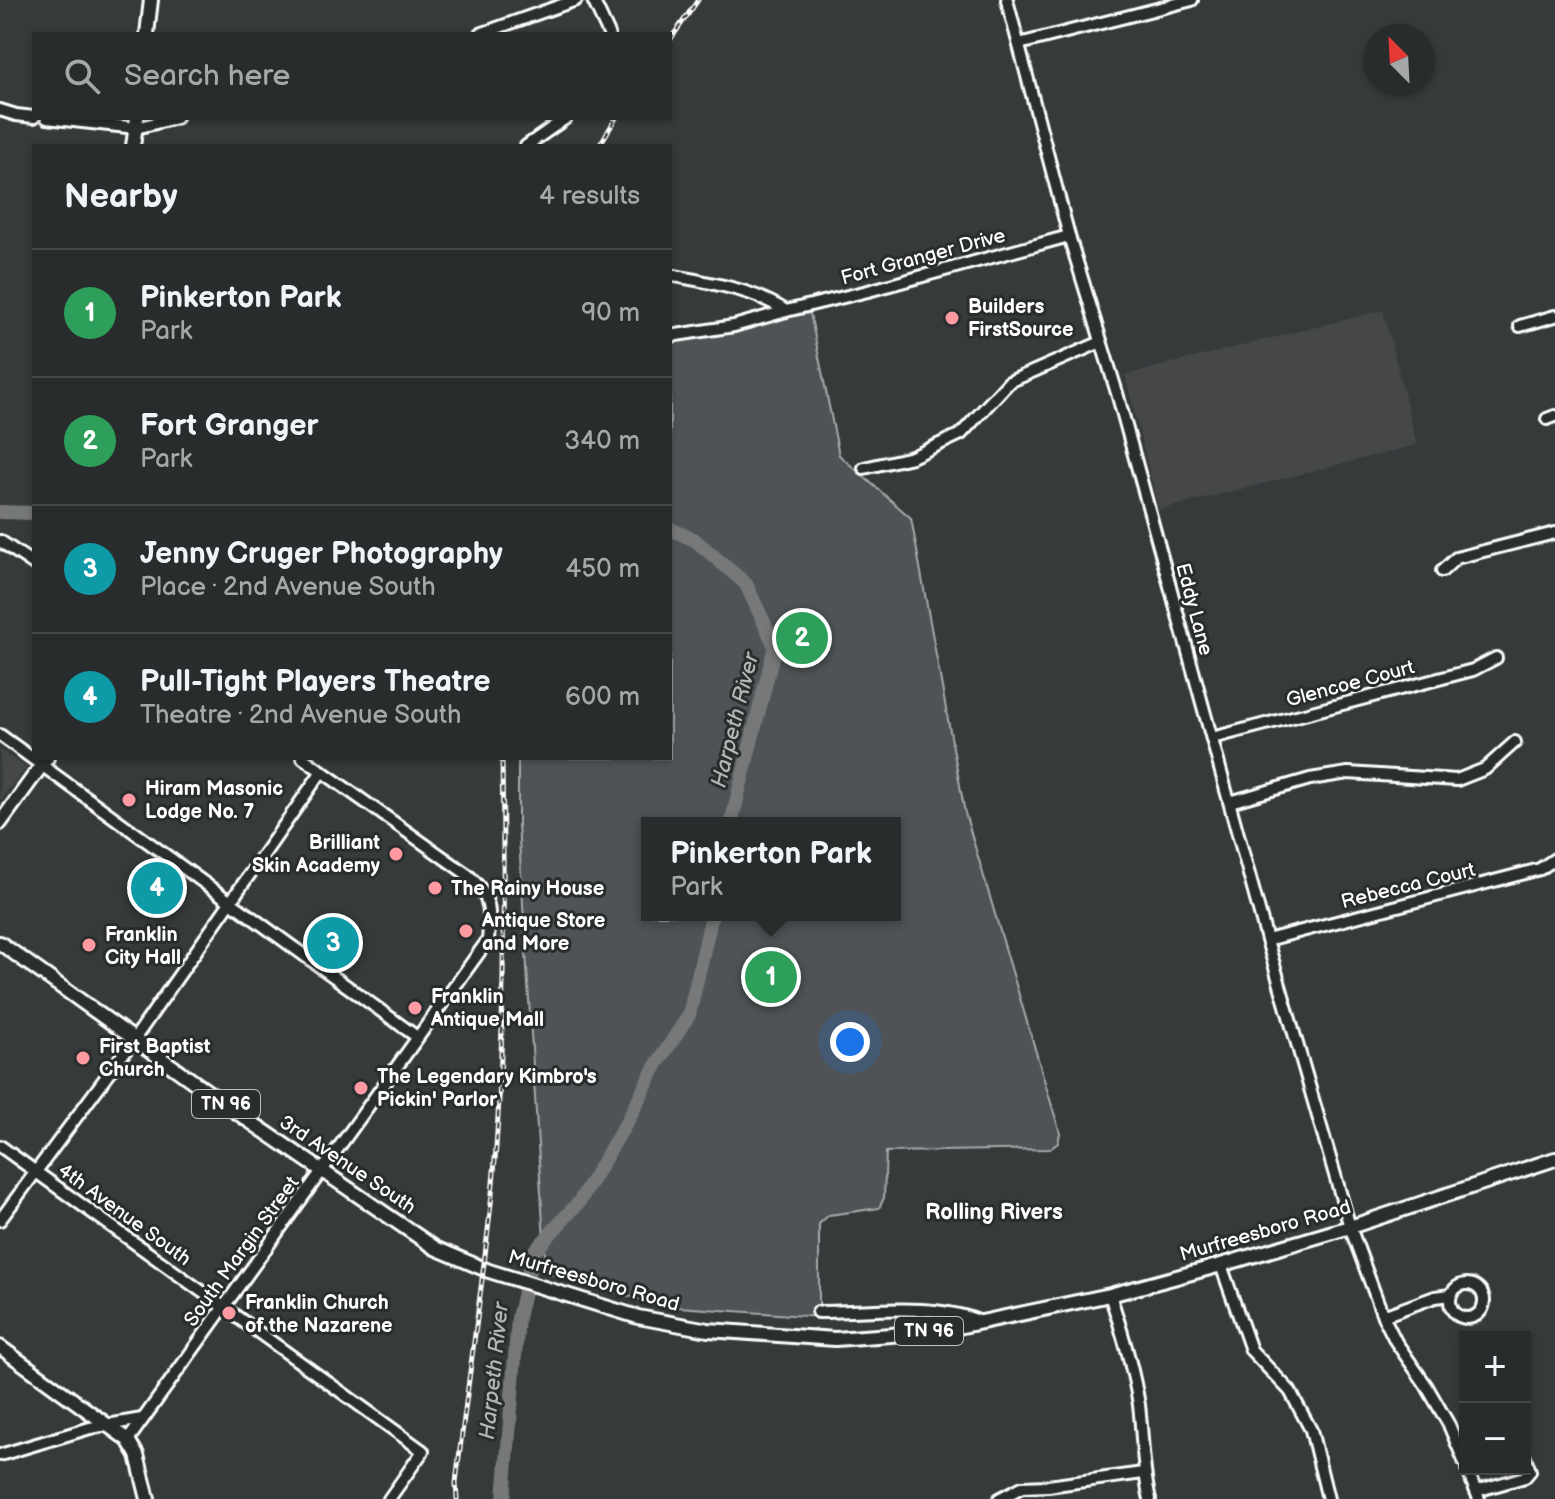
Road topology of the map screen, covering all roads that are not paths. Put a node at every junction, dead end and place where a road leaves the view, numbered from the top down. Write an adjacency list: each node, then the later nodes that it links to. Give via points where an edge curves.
1 (151, 0): 6 (main road)
2 (576, 0): 7 (street)
3 (593, 0): 8 (street)
4 (1007, 0): 9 (street, Eddy Lane)
5 (1192, 0): 9 (street)
6 (147, 32)
7 (486, 32)
8 (608, 32)
9 (1019, 44): 18 (street, Eddy Lane)
10 (0, 110): 11 (street)
11 (32, 117)
12 (83, 120): 15 (street)
13 (160, 120): 15 (street)
14 (563, 120): 17 (street)
15 (136, 123): 16 (main road)
16 (133, 144)
17 (529, 144)
18 (1069, 236): 20 (street, Fort Granger Drive); 24 (street, Eddy Lane)
19 (672, 275): 20 (street, via 729,287)
20 (786, 311): 23 (street, Fort Granger Drive)
21 (1555, 316): 22 (street)
22 (1520, 326)
23 (672, 336)
24 (1101, 342): 25 (street, via 1009,382 961,434 912,457); 32 (street, Eddy Lane)
25 (864, 468)
26 (1555, 533): 29 (street, via 1456,558)
27 (0, 541): 28 (street)
28 (32, 563)
29 (1442, 571)
30 (1496, 658): 32 (street, Glencoe Court, via 1473,670)
31 (0, 735): 34 (street)
32 (1212, 738): 38 (street, Eddy Lane)
33 (1515, 742): 38 (street, via 1485,769 1457,780 1348,773)
34 (32, 754)
35 (306, 760): 37 (street)
36 (45, 762): 39 (main road); 41 (street)
37 (322, 771): 41 (street); 44 (street, South Margin Street, via 468,875 488,902 488,940)
38 (1230, 802): 42 (street, Eddy Lane)
39 (0, 823)
40 (1555, 859): 42 (street, Rebecca Court, via 1540,869)
41 (230, 901): 44 (street); 45 (street)
42 (1267, 940): 51 (street, Eddy Lane)
43 (0, 943): 45 (main road, 3rd Avenue South / TN 96)
44 (417, 1037): 48 (street, South Margin Street)
45 (135, 1038): 48 (main road, 3rd Avenue South / TN 96); 49 (street)
46 (0, 1146): 49 (street, 4th Avenue South)
47 (1555, 1159): 51 (main road, Murfreesboro Road / TN 96)
48 (321, 1170): 53 (main road, 3rd Avenue South / TN 96, via 435,1248); 56 (street, South Margin Street)
49 (36, 1173): 50 (street); 56 (street, 4th Avenue South)
50 (0, 1220)
51 (1350, 1227): 52 (main road, Murfreesboro Road / TN 96); 58 (street, Eddy Lane)
52 (1221, 1265): 54 (main road, Murfreesboro Road / TN 96); 74 (street, via 1251,1350 1290,1391 1311,1430)
53 (486, 1270): 59 (main road, Murfreesboro Road / TN 96, via 638,1317 708,1330 835,1339)
54 (1110, 1295): 59 (main road, Murfreesboro Road / TN 96); 66 (street, via 1129,1351)
55 (1451, 1295): 58 (street)
56 (223, 1306): 61 (street, South Margin Street); 71 (street, 4th Avenue South, via 423,1451)
57 (818, 1312): 59 (street, Murfreesboro Road, via 939,1311)
58 (1383, 1316): 64 (street, Eddy Lane)
59 (981, 1322)
60 (0, 1347): 62 (main road)
61 (142, 1419): 62 (street); 63 (street, South Margin Street)
62 (110, 1426): 63 (main road); 65 (street)
63 (128, 1440): 70 (main road)
64 (1459, 1449)
65 (0, 1455)
66 (1143, 1473): 72 (street, via 1022,1487); 73 (street)
67 (1470, 1475): 69 (street)
68 (1527, 1475): 69 (street)
69 (1478, 1495)
70 (148, 1499)
71 (389, 1499)
72 (999, 1499)
73 (1150, 1499)
74 (1328, 1499)

